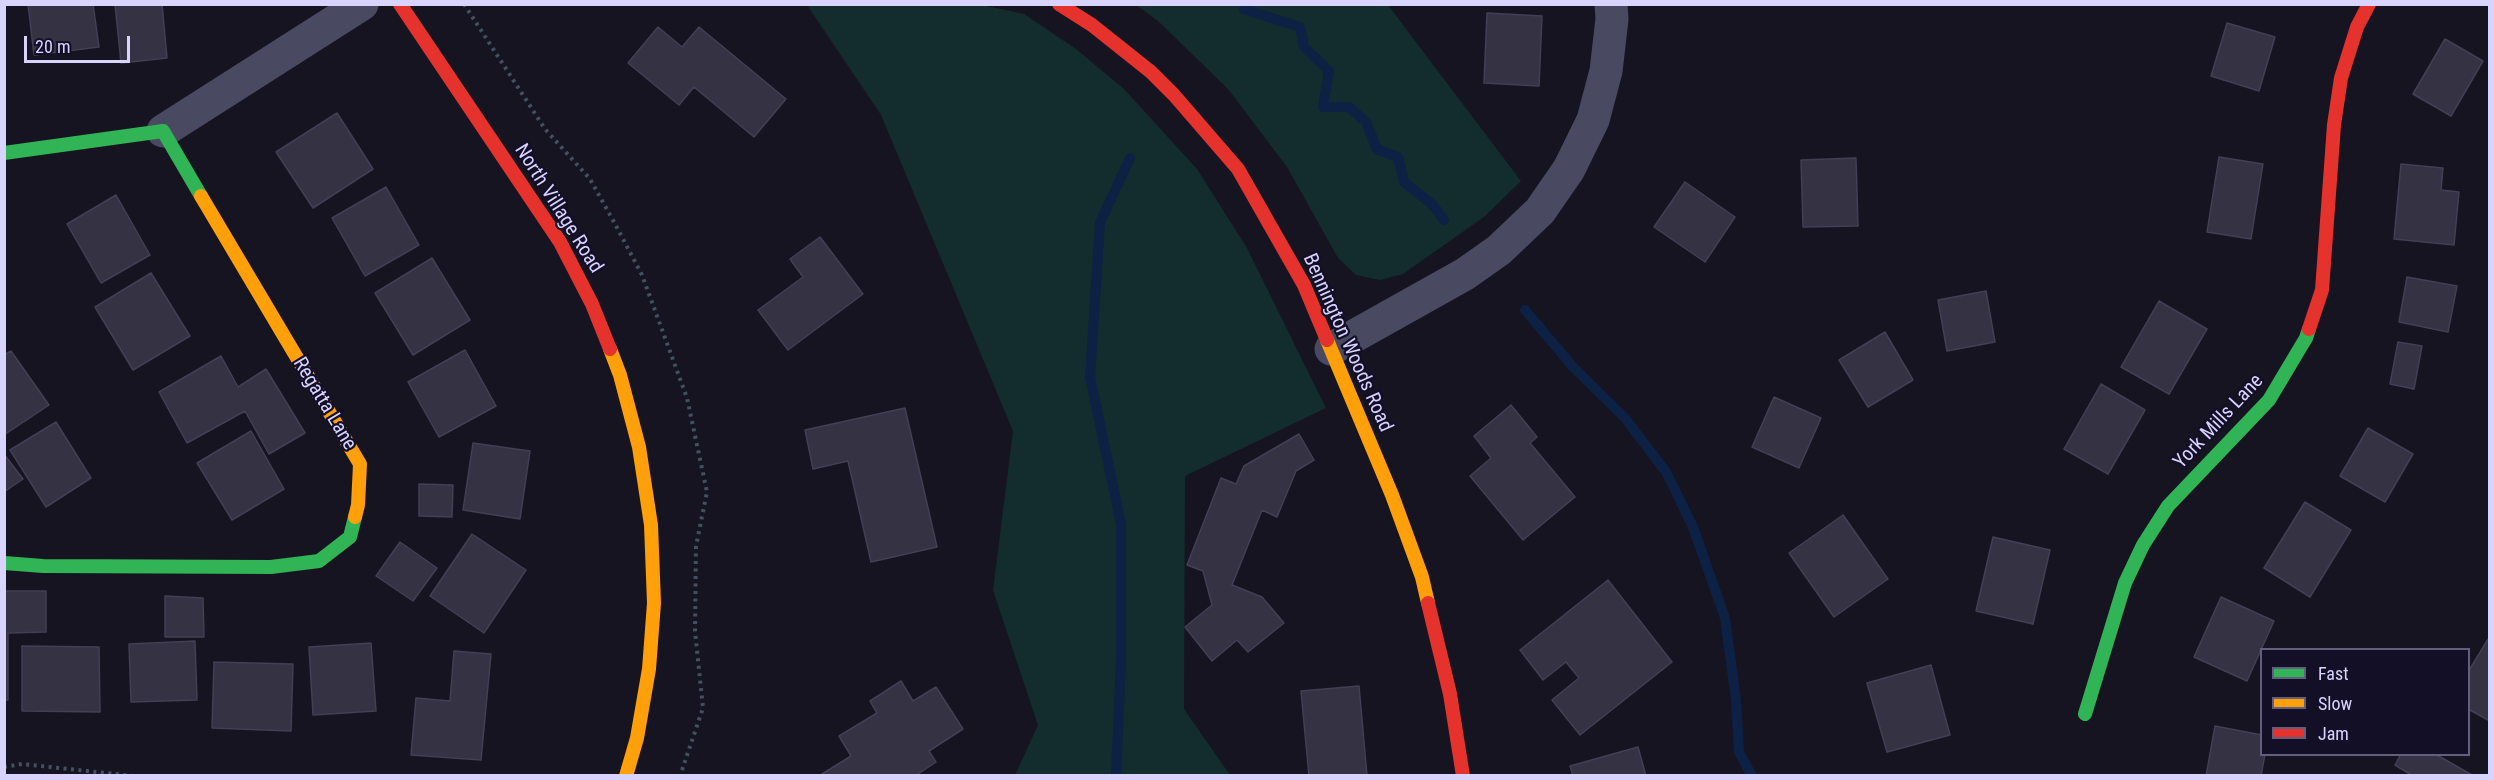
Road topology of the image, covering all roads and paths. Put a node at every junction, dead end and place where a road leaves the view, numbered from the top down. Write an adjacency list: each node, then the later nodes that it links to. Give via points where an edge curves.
1 (362, 4): 6 (street)
2 (400, 4): 13 (street, North Village Road, via 560,242 592,304 620,375 639,447 651,525 654,603 649,669)
3 (1059, 4): 8 (street, Bennington Woods Road, via 1151,72 1238,169 1304,285)
4 (1611, 4): 8 (street, via 1606,71 1593,120 1569,169 1539,211 1500,250 1465,274)
5 (2369, 4): 10 (street, York Mills Lane, via 2357,27 2341,78 2322,290 2306,338 2270,400 2168,506 2143,545 2125,583)
6 (163, 131): 7 (street); 9 (street, Regatta Lane, via 360,464 358,505 350,537 319,561 271,567)
7 (4, 153)
8 (1331, 349): 14 (street, Bennington Woods Road, via 1422,577 1450,694)
9 (4, 563)
10 (2085, 714)
11 (4, 767): 12 (path, via 22,764)
12 (134, 776)
13 (626, 776)
14 (1462, 776)

